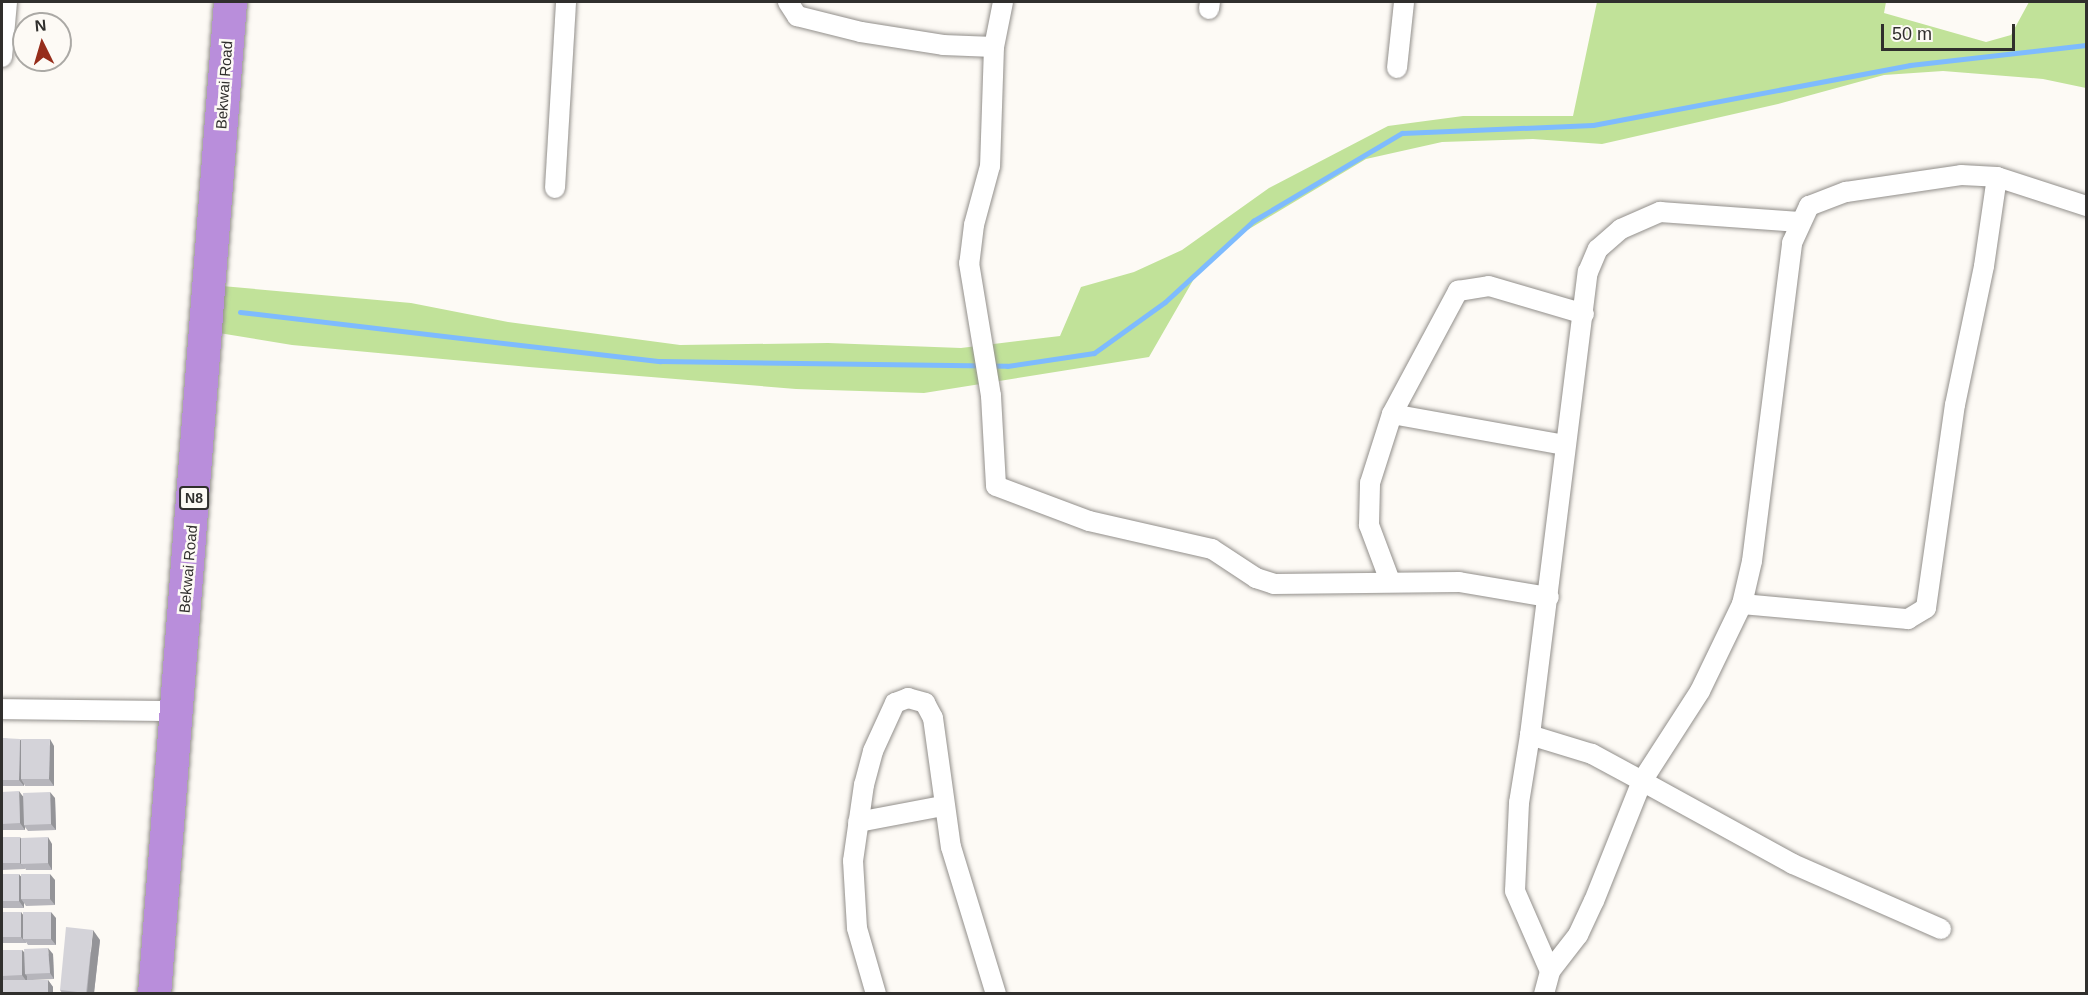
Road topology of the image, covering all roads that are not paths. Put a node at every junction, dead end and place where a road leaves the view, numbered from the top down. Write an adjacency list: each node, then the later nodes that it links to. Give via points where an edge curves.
1 (8, 2): 8 (street)
2 (230, 2): 21 (highway, Bekwai Road / N8)
3 (566, 2): 11 (street)
4 (788, 2): 7 (street, via 797,16 861,32 943,45)
5 (1003, 2): 7 (street)
6 (1404, 2): 9 (street)
7 (994, 47): 17 (street, via 990,166 974,225 969,263 991,396 996,486 1089,521 1212,549 1256,578 1274,584)
8 (2, 57)
9 (1397, 69)
10 (1997, 177): 12 (street); 13 (street, via 1961,176 1846,192 1809,206); 19 (street, via 1984,266 1954,405 1926,608 1908,618)
11 (555, 188)
12 (2086, 206)
13 (1800, 222): 14 (street, via 1660,212 1621,229 1598,249 1588,272); 19 (street, via 1792,243 1752,561)
14 (1584, 314): 15 (street, via 1489,286 1458,291); 16 (street)
15 (1392, 414): 16 (street); 17 (street, via 1370,483 1367,507 1369,525)
16 (1565, 445): 18 (street)
17 (1390, 581): 18 (street, via 1459,582)
18 (1549, 597): 22 (street)
19 (1742, 604): 23 (street, via 1700,691)
20 (2, 709): 21 (street)
21 (176, 711): 28 (highway, Bekwai Road / N8)
22 (1530, 735): 23 (street, via 1592,754); 27 (street, via 1519,803 1515,891)
23 (1642, 781): 26 (street, via 1793,864); 27 (street, via 1578,935)
24 (943, 806): 25 (street); 25 (street, via 933,718 925,703 908,698 895,703 885,722 864,785); 30 (street, via 951,847)
25 (858, 822): 29 (street, via 853,897 857,928)
26 (1941, 929)
27 (1550, 971): 31 (street)
28 (154, 993)
29 (876, 993)
30 (996, 993)
31 (1544, 993)

